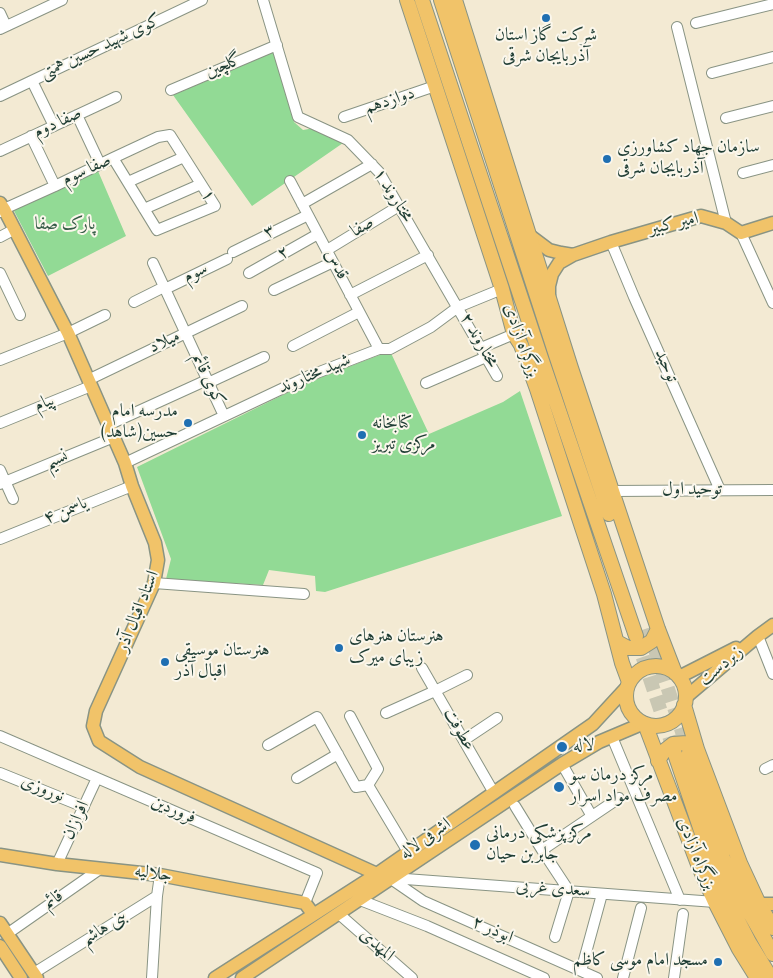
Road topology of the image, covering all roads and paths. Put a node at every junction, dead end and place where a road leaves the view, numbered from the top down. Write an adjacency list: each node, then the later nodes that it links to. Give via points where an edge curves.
1 (62, 0): 12 (street)
2 (202, 0): 16 (street, کوی شهید حسین همتی)
3 (263, 0): 13 (street, مختاروند ۱)
4 (407, 0): 17 (highway, بزرگراه آزادی)
5 (422, 0): 81 (highway, بزرگراه آزادی)
6 (441, 0): 79 (highway, بزرگراه آزادی)
7 (455, 0): 49 (highway, بزرگراه آزادی)
8 (773, 4): 10 (street)
9 (0, 13): 12 (street)
10 (696, 23)
11 (677, 27): 44 (street)
12 (3, 28)
13 (277, 45): 18 (street, گلچین); 32 (street, مختاروند ۱, via 298,117 348,140)
14 (773, 57): 15 (street)
15 (712, 73)
16 (32, 81): 19 (street, کوی شهید حسین همتی); 25 (street)
17 (436, 86): 23 (street, دوازدهم); 61 (highway, بزرگراه آزادی)
18 (171, 90)
19 (0, 96)
20 (116, 97): 22 (street, صفا دوم)
21 (773, 106): 24 (street)
22 (77, 115): 25 (street, صفا دوم); 31 (street)
23 (344, 117)
24 (726, 118)
25 (54, 126): 27 (street, صفا دوم)
26 (170, 135): 29 (street, ۱); 30 (street, صفا سوم, via 158,137)
27 (31, 136): 28 (street, صفا دوم); 38 (street)
28 (0, 151)
29 (184, 157): 36 (street); 37 (street, ۱)
30 (113, 158): 31 (street, صفا سوم); 36 (street)
31 (100, 164): 38 (street, صفا سوم)
32 (372, 164): 39 (street); 40 (street, مختاروند ۱)
33 (773, 165): 34 (street)
34 (743, 173)
35 (290, 181): 39 (street, قدس)
36 (128, 182): 42 (street)
37 (201, 184): 42 (street); 42 (street, ۱, via 215,206 157,230)
38 (55, 186): 41 (street, صفا سوم)
39 (302, 204): 43 (street, قدس)
40 (399, 206): 52 (street, صفا); 53 (street, مختاروند ۱)
41 (2, 208): 46 (main road, استاد اقبال آذر)
42 (144, 209)
43 (308, 214): 48 (street, قدس); 55 (street, ۳)
44 (726, 223): 47 (main road, امیر کبیر); 51 (main road, امیر کبیر, via 701,216)
45 (773, 223): 47 (main road)
46 (14, 229): 50 (street); 73 (main road, استاد اقبال آذر)
47 (741, 233): 66 (street)
48 (318, 234): 52 (street, قدس); 59 (street, ۲)
49 (529, 235): 54 (main road, via 549,250); 64 (highway, بزرگراه آزادی)
50 (0, 237)
51 (611, 242): 54 (main road, امیر کبیر); 97 (street, توحید)
52 (327, 250): 56 (street, قدس)
53 (428, 255): 63 (street); 68 (street, مختاروند ۱)
54 (573, 255): 64 (main road, via 555,268 550,279)
55 (230, 256): 60 (street, سوم)
56 (333, 262): 62 (street); 63 (street, قدس)
57 (153, 263): 60 (street, کوی قائم)
58 (0, 273): 70 (street)
59 (249, 273)
60 (164, 288): 65 (street, سوم); 74 (street, کوی قائم)
61 (502, 289): 68 (street, شهید مختاروند); 75 (highway, بزرگراه آزادی)
62 (274, 290)
63 (350, 295): 69 (street, قدس)
64 (549, 296): 72 (highway, بزرگراه آزادی)
65 (134, 302)
66 (773, 303)
67 (242, 306): 74 (street, میلاد)
68 (458, 307): 77 (street, شهید مختاروند, via 431,327 390,349); 78 (street, مختاروند ۲)
69 (359, 312): 76 (street); 77 (street, قدس)
70 (20, 315)
71 (104, 315): 73 (street)
72 (559, 330): 79 (highway); 83 (highway, بزرگراه آزادی)
73 (68, 333): 82 (street); 86 (main road, استاد اقبال آذر)
74 (186, 334): 85 (street, کوی قائم); 86 (street, میلاد)
75 (517, 339): 78 (street); 81 (highway); 88 (highway, بزرگراه آزادی)
76 (293, 346)
77 (379, 350): 89 (street, شهید مختاروند, via 309,376)
78 (484, 352): 84 (street, مختاروند ۲); 87 (street)
79 (556, 355): 83 (highway); 105 (highway, بزرگراه آزادی)
80 (264, 357): 85 (street)
81 (541, 358): 88 (highway); 106 (highway, بزرگراه آزادی)
82 (0, 360)
83 (571, 368): 98 (highway, بزرگراه آزادی)
84 (497, 376)
85 (208, 381): 89 (street, کوی قائم); 91 (street)
86 (90, 383): 90 (street, پیام); 91 (main road, استاد اقبال آذر)
87 (426, 384)
88 (536, 389): 108 (highway, بزرگراه آزادی, via 580,518)
89 (224, 416): 93 (street, شهید مختاروند)
90 (0, 423)
91 (108, 425): 92 (main road, استاد اقبال آذر)
92 (114, 437): 93 (main road, استاد اقبال آذر); 95 (street, نسیم)
93 (125, 463): 96 (main road, استاد اقبال آذر)
94 (0, 470): 95 (street)
95 (3, 483): 100 (street)
96 (132, 486): 101 (street, یاسمن ۴); 102 (main road, استاد اقبال آذر, via 155,543 158,560)
97 (720, 490): 98 (street, توحید اول); 99 (street, توحید اول)
98 (612, 491): 105 (highway, بزرگراه آزادی)
99 (772, 492)
100 (13, 499)
101 (0, 539)
102 (154, 583): 103 (street); 143 (main road, استاد اقبال آذر, via 96,711 93,726 99,741 140,767)
103 (304, 594)
104 (773, 626): 107 (main road, زبردست)
105 (653, 628): 108 (highway, via 652,641 641,648 628,648); 112 (highway, بزرگراه آزادی)
106 (636, 636)
107 (758, 636): 110 (street); 112 (main road, زبردست, via 706,664); 115 (main road, زبردست)
108 (617, 642): 113 (highway, بزرگراه آزادی)
109 (422, 668): 114 (street, عطوفت)
110 (773, 674)
111 (467, 675): 114 (street)
112 (677, 675): 113 (highway, via 667,668 648,667 633,676); 115 (highway, via 685,689)
113 (628, 685): 119 (highway, via 626,703 630,712); 133 (main road, اشرفی لاله, via 593,724)
114 (435, 691): 116 (street); 122 (street, عطوفت)
115 (685, 701): 119 (highway, via 680,714 664,725); 124 (highway, بزرگراه آزادی)
116 (386, 713)
117 (350, 716): 132 (street, via 378,769)
118 (496, 718): 122 (street)
119 (644, 724): 121 (main road, اشرفی لاله); 127 (highway, بزرگراه آزادی)
120 (0, 736): 130 (street, فروردین)
121 (612, 737): 128 (main road, اشرفی لاله); 150 (street)
122 (464, 740): 133 (street, عطوفت)
123 (268, 745): 125 (street, via 318,717)
124 (693, 751): 127 (highway, via 687,743 673,744); 153 (highway, بزرگراه آزادی, via 740,863); 162 (highway, بزرگراه آزادی, via 723,858)
125 (338, 754): 131 (street); 132 (street, via 356,787)
126 (675, 754): 175 (highway, بزرگراه آزادی, via 712,863 730,905)
127 (658, 762): 151 (highway, بزرگراه آزادی)
128 (562, 764): 137 (street); 145 (main road, اشرفی لاله)
129 (0, 773): 136 (street, نوروزی)
130 (97, 778): 136 (street, افرازان); 152 (street, فروردین, via 317,873)
131 (297, 778)
132 (368, 785): 139 (street)
133 (494, 792): 139 (main road, اشرفی لاله)
134 (619, 798): 138 (street)
135 (515, 806): 138 (street)
136 (84, 807): 141 (street, افرازان)
137 (590, 813)
138 (542, 850): 146 (street)
139 (408, 852): 143 (main road, اشرفی لاله)
140 (0, 855): 141 (main road, جلالیه)
141 (57, 864): 142 (main road, جلالیه)
142 (100, 869): 144 (main road, جلالیه); 158 (street, قائم)
143 (377, 874): 155 (main road, اشرفی لاله)
144 (160, 875): 148 (street); 152 (main road, جلالیه)
145 (391, 878): 146 (street, سعدی غربی); 149 (main road, اشرفی لاله); 163 (street, ابوذر ۲, via 423,901)
146 (569, 891): 147 (street, سعدی غربی); 160 (street)
147 (602, 894): 150 (street, سعدی غربی); 163 (street)
148 (157, 896): 164 (street, بنی هاشم); 166 (street)
149 (360, 900): 156 (main road, اشرفی لاله); 170 (street)
150 (680, 900): 151 (street, سعدی غربی)
151 (714, 902): 174 (highway, بزرگراه آزادی)
152 (305, 903): 155 (main road)
153 (766, 904): 159 (highway, بزرگراه آزادی)
154 (641, 908): 172 (street)
155 (314, 914): 167 (main road, اشرفی لاله)
156 (340, 914): 168 (main road, اشرفی لاله); 169 (street, المهدی)
157 (683, 914): 173 (street)
158 (4, 928): 164 (main road)
159 (773, 928)
160 (555, 937)
161 (0, 946): 165 (main road)
162 (773, 954)
163 (581, 971): 171 (street, ابوذر ۲)
164 (33, 976)
165 (21, 978)
166 (152, 978)
167 (215, 978)
168 (242, 978)
169 (412, 978)
170 (544, 978)
171 (597, 978)
172 (623, 978)
173 (674, 978)
174 (757, 978)
175 (771, 978)

